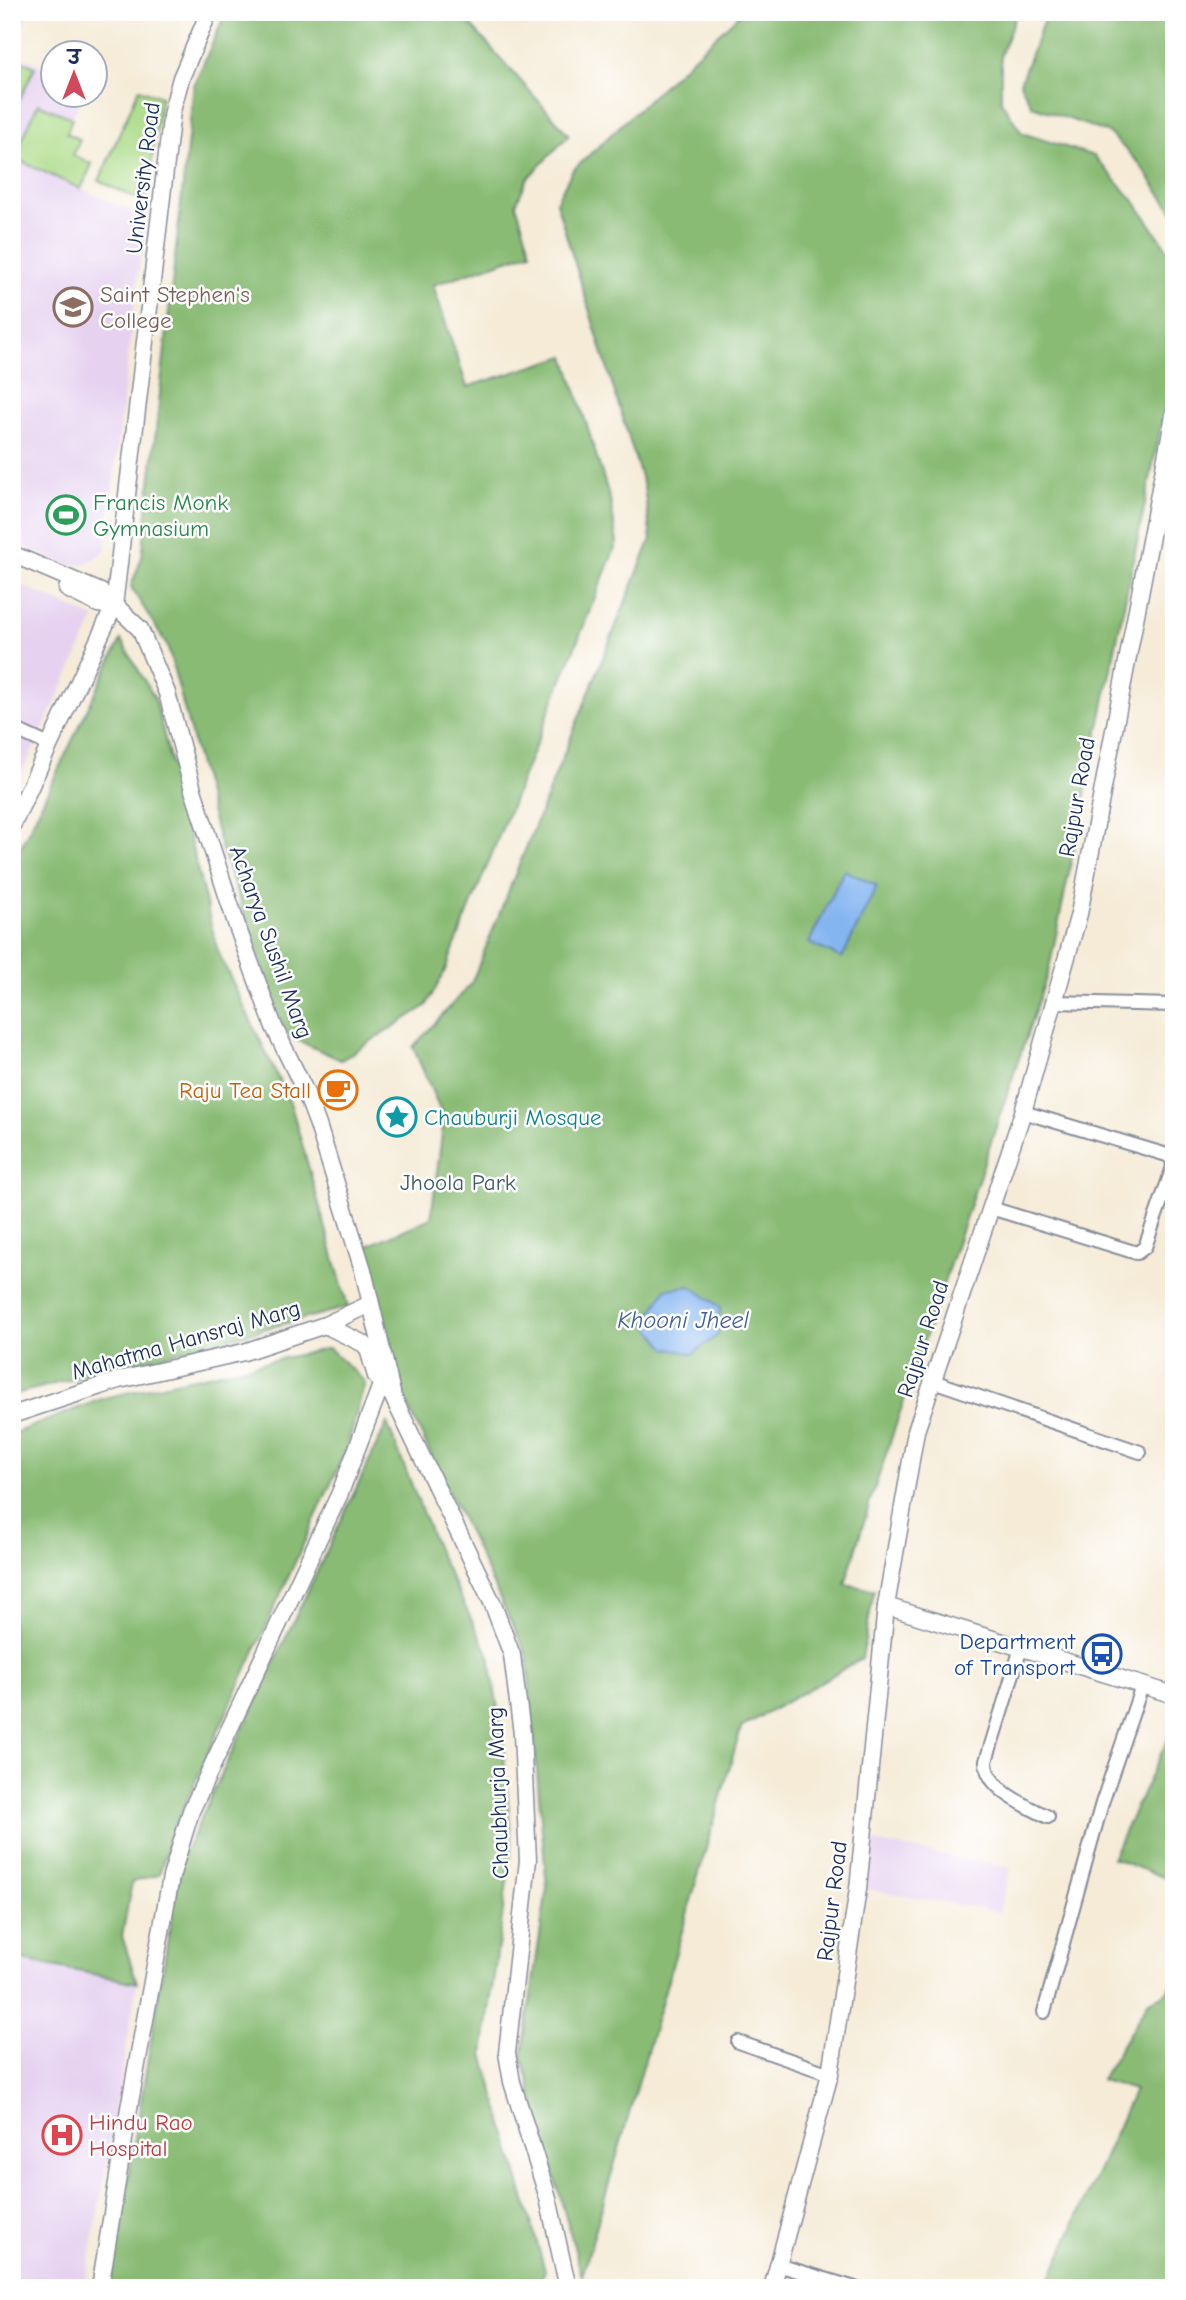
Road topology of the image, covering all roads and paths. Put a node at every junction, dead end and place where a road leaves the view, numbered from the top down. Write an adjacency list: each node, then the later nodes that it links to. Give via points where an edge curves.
1 (209, 12): 7 (street, University Road, via 172,111)
2 (1174, 415): 4 (street, Rajpur Road)
3 (1174, 502): 4 (street)
4 (1154, 513): 11 (street, Rajpur Road, via 1079,914)
5 (12, 554): 7 (street, Acharya Sushil Marg, via 101,592)
6 (12, 566): 7 (street, via 99,604)
7 (114, 606): 9 (street, University Road); 15 (street, Acharya Sushil Marg, via 140,629 167,693 192,790 234,917 274,1027 318,1125)
8 (12, 728): 9 (street)
9 (49, 745): 10 (street, University Road)
10 (12, 826)
11 (1055, 1002): 12 (street); 13 (street, Rajpur Road)
12 (1174, 1005)
13 (1023, 1112): 14 (street, Rajpur Road); 14 (street, via 1167,1155 1173,1167 1145,1247 1137,1253)
14 (990, 1208): 17 (street, Rajpur Road)
15 (370, 1304): 16 (street, Mahatma Hansraj Marg); 19 (street, Acharya Sushil Marg)
16 (325, 1325): 18 (street, via 364,1344); 20 (street, Mahatma Hansraj Marg, via 244,1352 119,1381)
17 (933, 1381): 21 (street); 22 (street, Rajpur Road, via 916,1431)
18 (381, 1385): 19 (street); 31 (street, via 340,1493 191,1811 177,1853)
19 (393, 1397): 32 (street, Chaubhurja Marg, via 492,1602 512,1655 522,1734 528,1860 508,2053)
20 (12, 1415)
21 (1140, 1452)
22 (886, 1606): 23 (street); 29 (street, Rajpur Road, via 858,1889)
23 (1021, 1648): 24 (street); 26 (street, via 986,1769 1007,1795)
24 (1142, 1686): 25 (street); 27 (street, via 1102,1803)
25 (1174, 1695)
26 (1048, 1817)
27 (1044, 2012)
28 (738, 2042): 29 (street)
29 (830, 2074): 30 (street, Rajpur Road)
30 (778, 2265): 33 (street, Rajpur Road); 34 (street)
31 (100, 2288)
32 (568, 2288)
33 (772, 2288)
34 (855, 2288)

